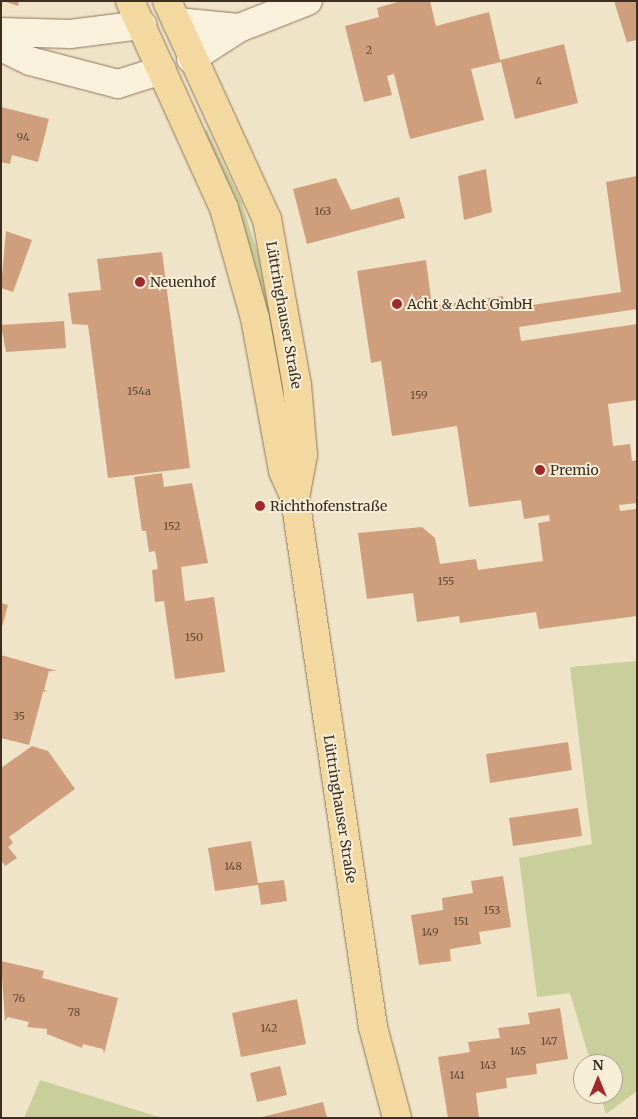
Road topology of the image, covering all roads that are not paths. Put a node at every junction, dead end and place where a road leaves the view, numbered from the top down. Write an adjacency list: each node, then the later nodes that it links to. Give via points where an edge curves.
1 (308, 1): 4 (street)
2 (172, 11): 3 (main road); 4 (street); 7 (main road, Lüttringhauser Straße)
3 (136, 13): 5 (street, via 70,34); 8 (main road, Lüttringhauser Straße)
4 (239, 28): 7 (street)
5 (1, 32)
6 (1, 47): 8 (street, via 30,61 118,84)
7 (191, 59): 8 (main road); 9 (main road, Lüttringhauser Straße, via 267,219 280,271 303,455)
8 (162, 70): 9 (main road, Lüttringhauser Straße, via 234,234 283,471)
9 (295, 498): 10 (main road, Lüttringhauser Straße, via 374,1027)
10 (397, 1118)

